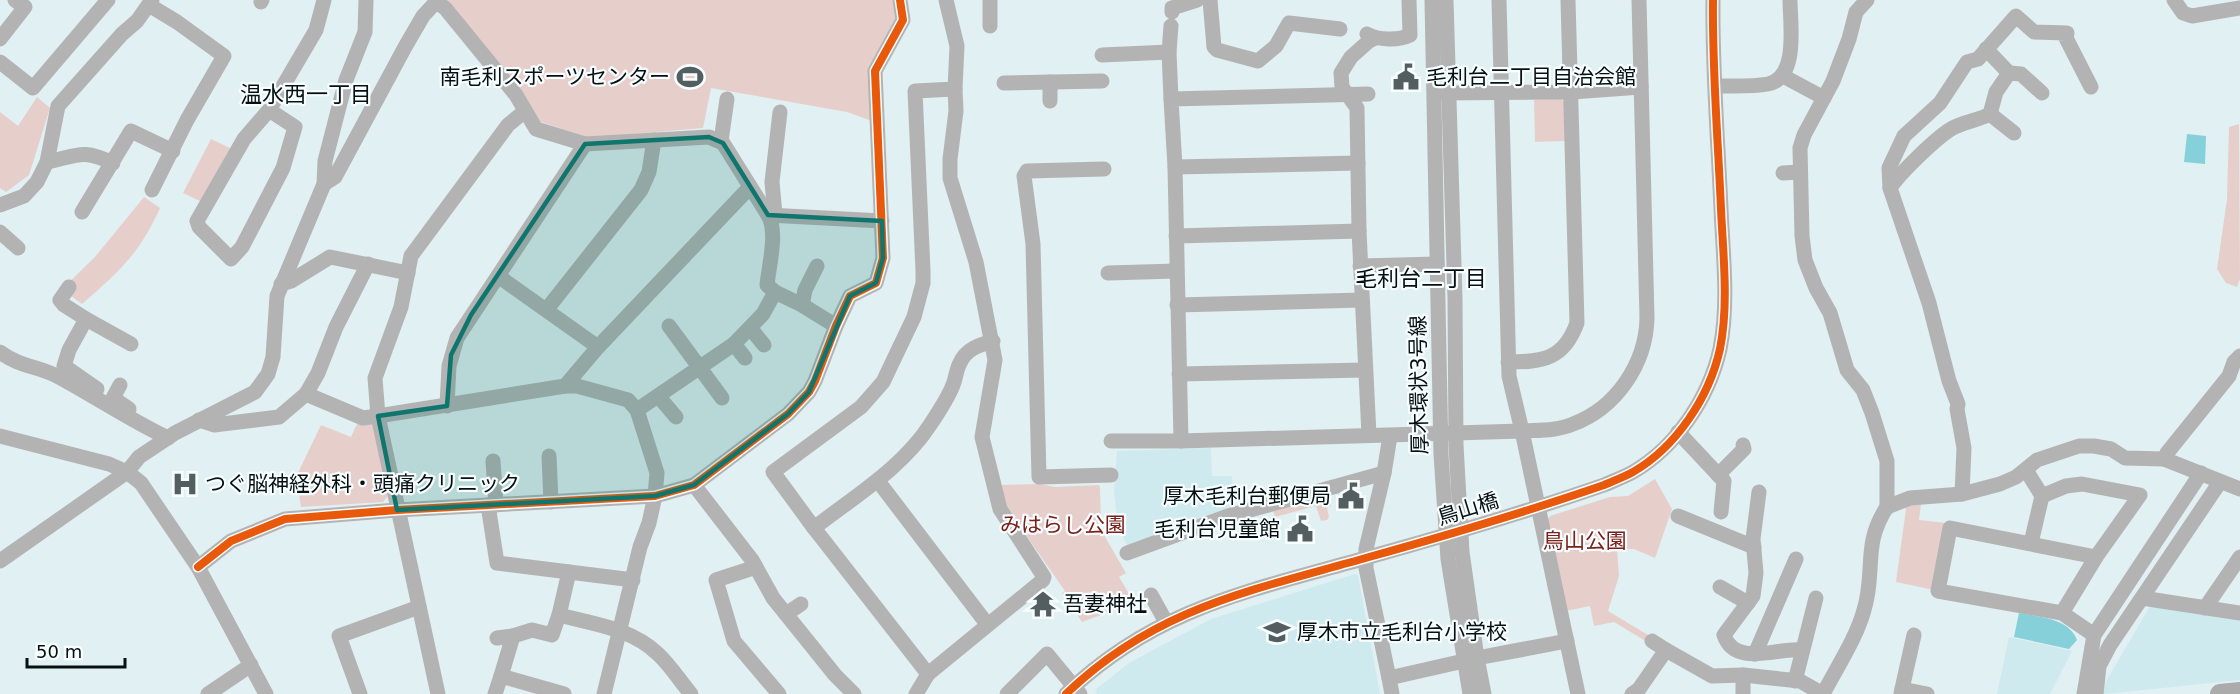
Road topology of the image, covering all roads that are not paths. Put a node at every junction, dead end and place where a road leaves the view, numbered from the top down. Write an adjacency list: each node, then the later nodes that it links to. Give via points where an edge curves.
1 (108, 0): 29 (street, via 33,88)
2 (324, 0): 49 (street, via 316,30)
3 (366, 0): 65 (street, via 365,32 346,80 325,161)
4 (900, 0): 72 (street, via 903,20 875,71)
5 (946, 0): 38 (street, via 957,46)
6 (990, 0): 23 (street)
7 (1197, 0): 27 (street, via 1172,8)
8 (1210, 0): 24 (street, via 1214,47 1258,61 1276,46 1290,22)
9 (1409, 0): 44 (street, via 1410,35 1371,36 1341,73 1342,87)
10 (1432, 0): 40 (street, 厚木環状3号線)
11 (1446, 0): 40 (street, 厚木環状3号線)
12 (1499, 0): 41 (street)
13 (1568, 0): 39 (street)
14 (1639, 0): 36 (street)
15 (1713, 0): 35 (street, 鳥山橋)
16 (1790, 0): 31 (street, via 1790,58)
17 (1867, 0): 21 (street)
18 (2174, 0): 22 (street, via 2182,13 2192,16)
19 (24, 2): 25 (street)
20 (151, 2): 57 (street, via 224,56); 58 (street, via 58,106)
21 (1854, 6): 45 (street, via 1850,39)
22 (2240, 8)
23 (990, 26)
24 (1340, 29)
25 (0, 39)
26 (1986, 49): 30 (street); 37 (street, via 2016,16 2034,32 2067,33 2080,69 2087,68); 67 (street, via 1978,59 1967,62 1940,103 1904,136 1889,168)
27 (1168, 52): 28 (street); 47 (street)
28 (1102, 55)
29 (0, 62)
30 (2009, 73): 42 (street, via 2022,74); 52 (street, via 1996,92)
31 (1783, 76): 35 (street, via 1770,84); 45 (street)
32 (1102, 81): 33 (street)
33 (1050, 82): 34 (street); 48 (street)
34 (1004, 83)
35 (1716, 86): 121 (street, 鳥山橋, via 1724,280 1722,334 1711,377)
36 (1641, 87): 39 (street); 120 (street, via 1647,318 1641,354 1626,384 1595,413 1556,429)
37 (2091, 87)
38 (955, 89): 96 (street, via 950,178 976,262); 154 (street, via 915,91 923,283 914,317 893,364 861,407 772,472)
39 (1572, 92): 41 (street); 104 (street, via 1577,323 1571,339 1556,354 1544,360)
40 (1442, 93): 41 (street); 78 (street, 厚木環状3号線); 122 (street, 厚木環状3号線, via 1455,299)
41 (1501, 93): 104 (street)
42 (2042, 93)
43 (1368, 94): 44 (street)
44 (1349, 96): 47 (street); 59 (street, via 1357,108)
45 (1824, 98): 63 (street, via 1802,142)
46 (727, 99): 55 (street)
47 (1171, 99): 61 (street)
48 (1050, 101)
49 (269, 110): 49 (street, via 244,139 197,221 231,259 242,247 283,168 295,127)
50 (525, 111): 56 (street, via 536,129); 65 (street, via 445,8 436,2 405,47 335,177); 82 (street, via 508,126 413,252)
51 (780, 112): 71 (street)
52 (1990, 114): 53 (street); 67 (street, via 1942,135)
53 (2014, 133)
54 (654, 140): 55 (street, via 702,136); 56 (street); 91 (street, via 649,172 641,190)
55 (721, 141): 66 (street)
56 (585, 144): 84 (street)
57 (173, 151): 60 (street, via 131,131); 68 (street)
58 (47, 162): 60 (street, via 83,153); 69 (street, via 24,196)
59 (1358, 163): 61 (street); 73 (street)
60 (113, 164): 70 (street)
61 (1175, 167): 75 (street)
62 (1104, 169): 137 (street, via 1027,171 1024,176 1033,244 1039,477)
63 (1800, 172): 64 (street); 149 (street, via 1796,237 1805,260 1809,289 1830,313 1847,370 1863,390 1872,413 1887,461)
64 (1783, 173)
65 (324, 184): 85 (street)
66 (750, 187): 71 (street); 100 (street)
67 (1890, 188): 144 (street, via 1958,404 1964,448)
68 (152, 190)
69 (0, 205)
70 (82, 212)
71 (772, 215): 72 (street); 87 (street, via 767,285)
72 (882, 221): 93 (street, via 883,258 876,283 850,296)
73 (1359, 231): 75 (street); 80 (street)
74 (0, 232): 76 (street)
75 (1176, 236): 81 (street)
76 (18, 248)
77 (368, 264): 82 (street); 85 (street, via 330,257); 110 (street)
78 (1437, 264): 80 (street); 122 (street, 厚木環状3号線)
79 (817, 266): 89 (street)
80 (1360, 266): 88 (street)
81 (1176, 271): 83 (street); 90 (street)
82 (408, 273): 116 (street, via 401,308 375,378)
83 (1108, 273)
84 (498, 276): 91 (street); 114 (street, via 457,338 449,366)
85 (281, 284): 118 (street, via 273,357 267,374 255,392)
86 (69, 287): 92 (street, via 60,300)
87 (775, 292): 89 (street); 95 (street)
88 (1362, 300): 90 (street); 106 (street)
89 (802, 305): 93 (street)
90 (1177, 305): 107 (street)
91 (547, 309): 100 (street)
92 (86, 319): 97 (street, via 112,339); 113 (street, via 64,366 101,391)
93 (836, 326): 141 (street, via 809,392 788,414)
94 (675, 329): 105 (street)
95 (751, 329): 98 (street); 99 (street)
96 (993, 341): 139 (street, via 968,351 930,426); 180 (street, via 994,373 982,437 1000,509 1044,577)
97 (130, 344)
98 (734, 344): 103 (street); 105 (street)
99 (764, 345)
100 (598, 347): 109 (street)
101 (0, 352): 113 (street, via 13,362 59,377)
102 (2240, 356): 131 (street, via 2229,376)
103 (745, 358)
104 (1508, 362): 120 (street)
105 (701, 369): 111 (street); 112 (street)
106 (1365, 370): 107 (street); 123 (street)
107 (1179, 374): 128 (street)
108 (120, 385): 119 (street, via 113,398 142,417)
109 (565, 386): 114 (street); 115 (street, via 617,396 628,400)
110 (306, 394): 116 (street, via 363,418); 118 (street, via 279,417 214,425)
111 (659, 397): 115 (street); 117 (street)
112 (722, 398)
113 (96, 399): 119 (street)
114 (447, 406): 116 (street)
115 (637, 410): 145 (street, via 657,473)
116 (378, 416): 151 (street)
117 (676, 417)
118 (199, 420): 126 (street)
119 (144, 426): 126 (street)
120 (1522, 432): 122 (street); 150 (street)
121 (1678, 432): 138 (street); 150 (street, 鳥山橋, via 1633,472)
122 (1448, 433): 125 (street); 189 (street, 厚木環状3号線, via 1448,559)
123 (1369, 435): 125 (street); 128 (street)
124 (0, 436): 134 (street)
125 (1390, 436): 135 (street)
126 (168, 438): 134 (street, via 139,457)
127 (1111, 441): 128 (street)
128 (1181, 441)
129 (1743, 445): 138 (street, via 1744,449)
130 (549, 456): 147 (street)
131 (2164, 459): 133 (street, via 2125,458 2111,449 2079,446 2037,460); 136 (street)
132 (494, 461): 148 (street)
133 (2026, 470): 144 (street, via 2000,484); 146 (street)
134 (127, 472): 162 (street); 163 (street, via 141,483)
135 (1384, 473): 157 (street, via 1228,516); 160 (street)
136 (2201, 473): 140 (street); 183 (street)
137 (1112, 475)
138 (1718, 475): 152 (street, via 1724,481)
139 (878, 481): 154 (street); 180 (street)
140 (2220, 482): 142 (street); 170 (street)
141 (694, 485): 145 (street); 164 (street)
142 (2240, 489)
143 (1759, 492): 156 (street)
144 (1962, 494): 149 (street, via 1910,498)
145 (656, 496): 147 (street); 166 (street)
146 (2042, 496): 155 (street); 158 (street, via 2082,484 2140,495)
147 (551, 502): 148 (street)
148 (492, 505): 151 (street); 165 (street, via 497,563)
149 (1887, 507): 217 (street, via 1870,529 1870,581 1864,610)
150 (1532, 509): 160 (street, 鳥山橋); 185 (street)
151 (397, 510): 163 (street, via 285,519 231,541); 173 (street)
152 (1721, 512)
153 (1678, 516): 156 (street)
154 (814, 528): 191 (street)
155 (2031, 543): 158 (street); 177 (street, via 1950,528 1938,591)
156 (1754, 547): 171 (street, via 1756,573 1753,596)
157 (1127, 554)
158 (2096, 557): 177 (street)
159 (2240, 557): 174 (street)
160 (1366, 558): 179 (street, 鳥山橋, via 1228,597); 194 (street)
161 (1796, 559): 188 (street)
162 (0, 561)
163 (198, 567): 190 (street)
164 (756, 567): 176 (street); 197 (street, via 716,580 734,641)
165 (569, 572): 166 (street); 178 (street)
166 (633, 580): 181 (street)
167 (1720, 587): 171 (street)
168 (1151, 595): 179 (street)
169 (1816, 598): 187 (street)
170 (2142, 598): 174 (street); 220 (street, via 2099,666)
171 (1748, 603): 188 (street, via 1725,635 1736,650)
172 (801, 604): 176 (street)
173 (419, 607): 203 (street, via 339,636); 204 (street, via 435,644)
174 (2205, 608): 175 (street)
175 (2240, 613)
176 (786, 614): 208 (street)
177 (2062, 614): 183 (street)
178 (559, 615): 181 (street); 193 (street, via 552,635 532,630 505,637)
179 (1166, 622): 196 (street, 鳥山橋, via 1114,655)
180 (987, 624): 191 (street)
181 (621, 631): 206 (street); 207 (street, via 659,654)
182 (1914, 634): 198 (street)
183 (2094, 635): 219 (street)
184 (1652, 641): 186 (street)
185 (1567, 642): 189 (street); 214 (street)
186 (1666, 650): 192 (street, via 1712,676); 215 (street)
187 (1801, 650): 188 (street); 195 (street)
188 (1755, 654)
189 (1471, 660): 194 (street); 212 (street, 厚木環状3号線); 213 (street, 厚木環状3号線)
190 (251, 665): 201 (street); 202 (street)
191 (928, 674): 209 (street)
192 (1743, 675): 195 (street); 216 (street)
193 (501, 676): 200 (street); 205 (street)
194 (1389, 678): 211 (street)
195 (1795, 681): 217 (street)
196 (1073, 691): 210 (street, via 1047,654)
197 (773, 692)
198 (1901, 692): 218 (street)
199 (2240, 692): 221 (main road)
200 (557, 693)
201 (208, 694)
202 (266, 694)
203 (360, 694)
204 (438, 694)
205 (495, 694)
206 (604, 694)
207 (691, 694)
208 (854, 694)
209 (916, 694)
210 (1007, 694)
211 (1392, 694)
212 (1470, 694)
213 (1484, 694)
214 (1578, 694)
215 (1632, 694)
216 (1743, 694)
217 (1823, 694)
218 (1927, 694)
219 (2084, 694)
220 (2096, 694)
221 (2220, 694)

